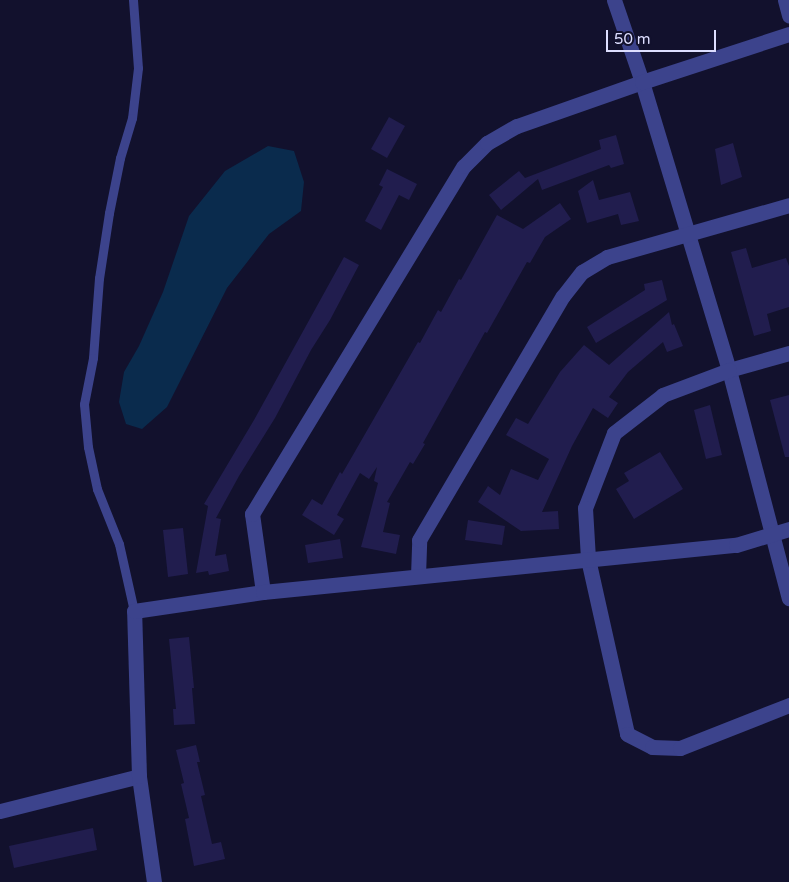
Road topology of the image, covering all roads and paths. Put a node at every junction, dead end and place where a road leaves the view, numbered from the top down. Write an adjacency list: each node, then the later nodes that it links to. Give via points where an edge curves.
1 (133, 0): 17 (lane, via 138,68 132,118 109,213 99,278 93,358 84,404 88,448 97,489 119,544)
2 (614, 0): 6 (street)
3 (785, 0): 4 (street)
4 (789, 14)
5 (789, 34): 6 (street)
6 (642, 82): 8 (street); 15 (street, via 517,126 487,143 464,166 252,514)
7 (789, 205): 8 (street)
8 (687, 236): 10 (street); 14 (street, via 607,258 582,272 563,296 419,540)
9 (789, 353): 10 (street)
10 (729, 370): 12 (street); 13 (street, via 663,395 614,432 585,508)
11 (789, 529): 12 (street)
12 (772, 534): 13 (street, via 736,545); 16 (street)
13 (588, 560): 14 (street); 18 (street, via 627,734 652,747 680,748)
14 (418, 576): 15 (street)
15 (263, 592): 17 (street)
16 (789, 598)
17 (134, 611): 19 (street)
18 (789, 705)
19 (139, 776): 20 (street); 21 (street)
20 (0, 810)
21 (154, 882)

